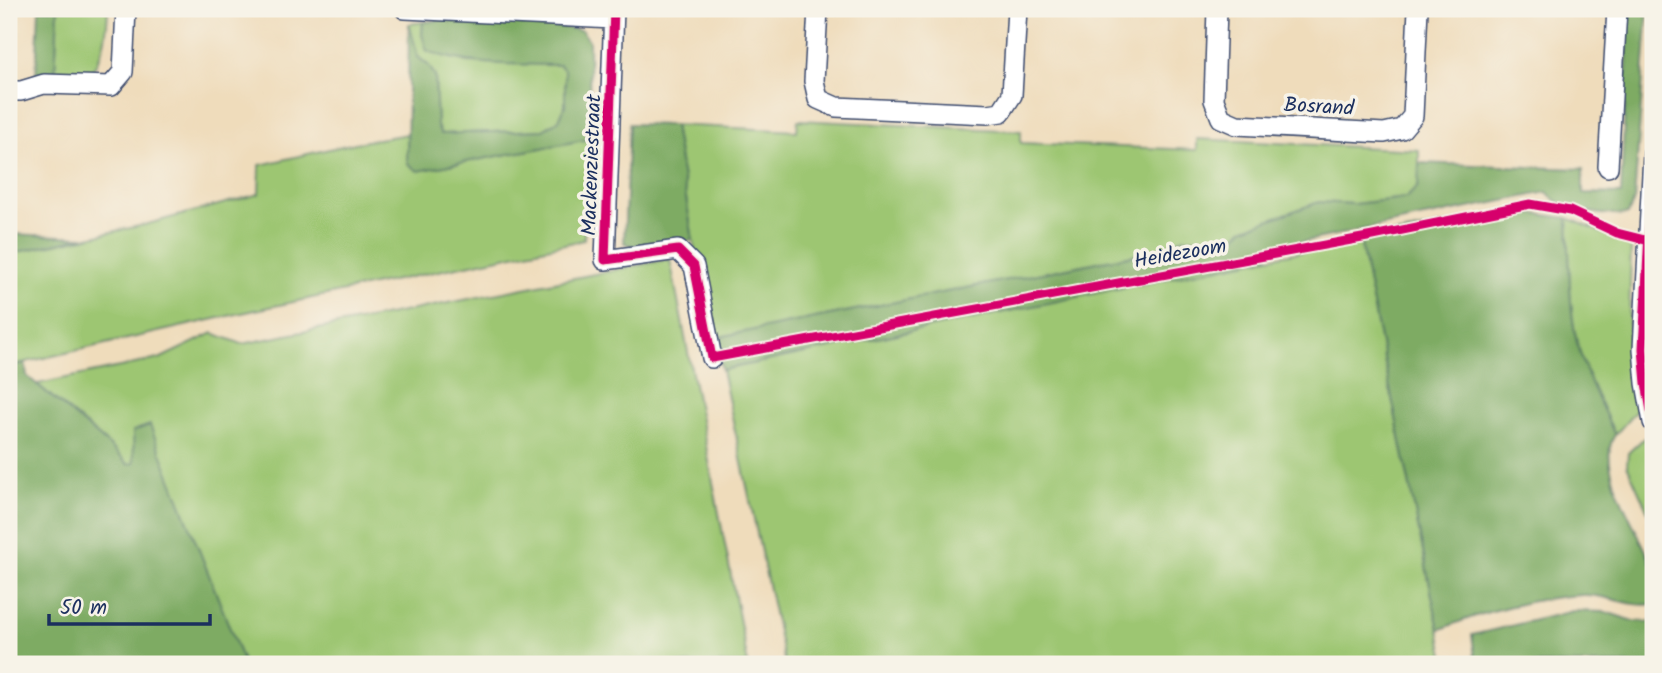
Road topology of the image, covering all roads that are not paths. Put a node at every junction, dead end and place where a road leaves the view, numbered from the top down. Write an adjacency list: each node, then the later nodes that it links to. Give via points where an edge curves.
1 (126, 9): 9 (street, via 123,72 111,86 44,84)
2 (405, 9): 8 (street)
3 (818, 9): 4 (street, via 814,81 818,99 836,107 988,114 1001,112 1012,95)
4 (1017, 9)
5 (1217, 9): 6 (street, Bosrand, via 1214,100 1221,118 1237,125 1384,132 1402,129 1413,116)
6 (1418, 9)
7 (1616, 9): 11 (street)
8 (614, 14): 12 (street, Mackenziestraat, via 606,260 678,250 694,266)
9 (9, 91)
10 (1653, 154): 13 (street, via 1643,349)
11 (1608, 167)
12 (712, 358)
13 (1652, 418)

